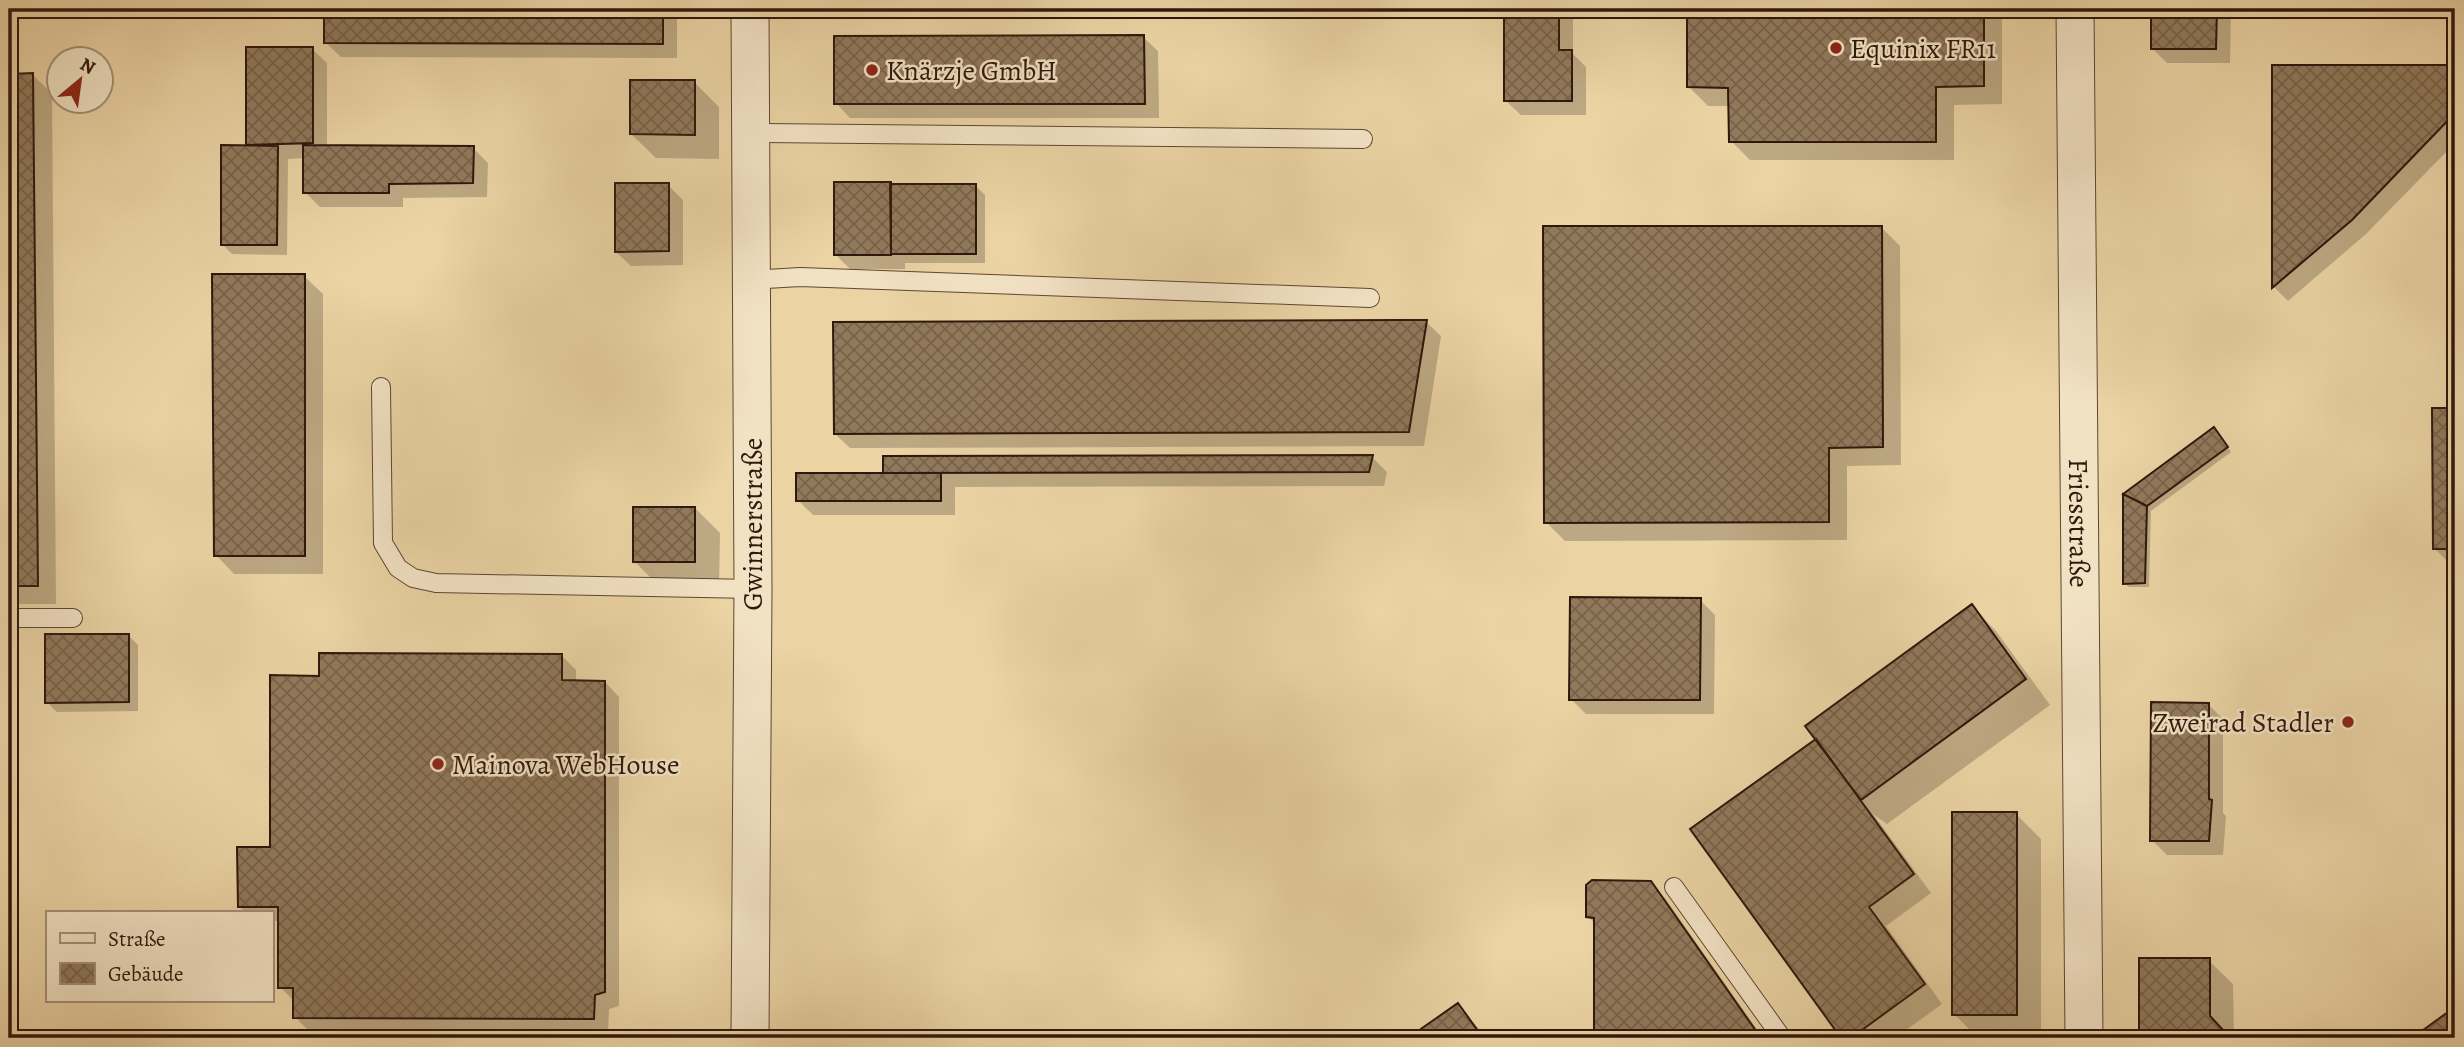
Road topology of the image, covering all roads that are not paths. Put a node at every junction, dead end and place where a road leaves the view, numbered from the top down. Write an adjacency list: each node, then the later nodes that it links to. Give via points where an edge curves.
1 (750, 9): 3 (street, Gwinnerstraße)
2 (2075, 9): 14 (street, Friesstraße)
3 (750, 133): 4 (lane); 5 (street, Gwinnerstraße)
4 (1363, 139)
5 (751, 280): 6 (lane, via 800,277); 8 (street, Gwinnerstraße)
6 (1370, 298)
7 (381, 387): 8 (lane, via 383,543 398,568 413,578 436,583)
8 (753, 589): 12 (street, Gwinnerstraße)
9 (9, 618): 10 (lane)
10 (73, 618)
11 (1674, 887): 13 (lane)
12 (750, 1038)
13 (1782, 1038)
14 (2084, 1038)

